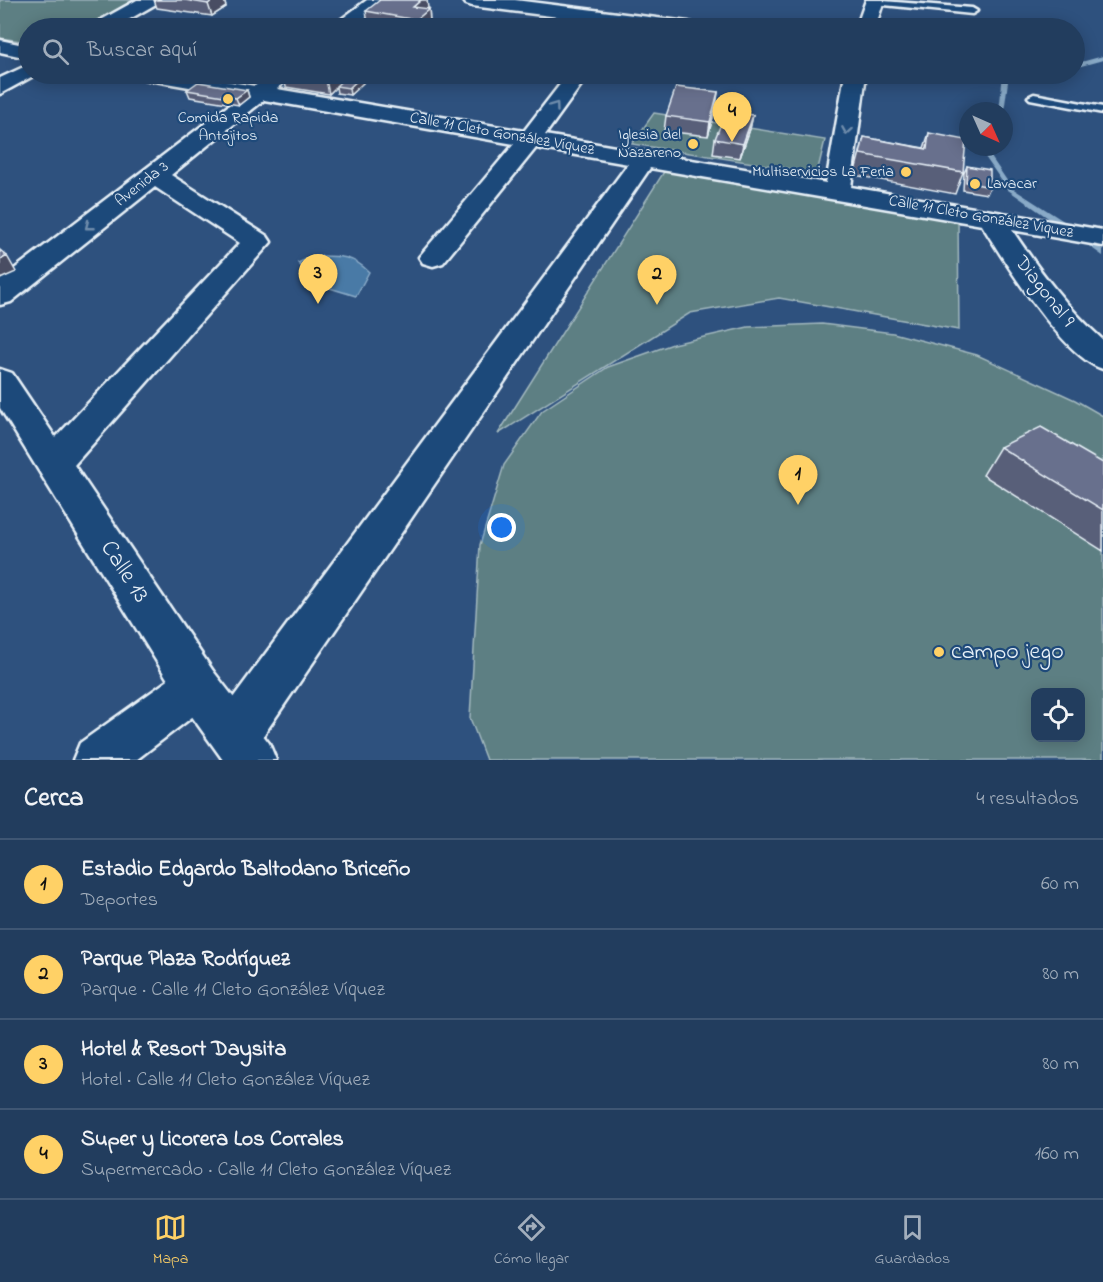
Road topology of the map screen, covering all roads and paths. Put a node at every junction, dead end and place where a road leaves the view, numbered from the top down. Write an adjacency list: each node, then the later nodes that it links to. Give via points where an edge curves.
1 (150, 0): 7 (street)
2 (379, 0): 8 (street)
3 (472, 0): 9 (street)
4 (633, 0): 10 (street)
5 (874, 0): 6 (lane); 11 (street)
6 (972, 11)
7 (118, 18)
8 (355, 18)
9 (579, 18)
10 (620, 18)
11 (869, 18)
12 (0, 46): 13 (street)
13 (18, 50)
14 (18, 76): 19 (street)
15 (207, 84): 20 (street, Calle 11 Cleto González Víquez)
16 (271, 84): 20 (street, Avenida 3)
17 (572, 84): 23 (street, one-way to 17)
18 (854, 84): 26 (street, one-way to 26)
19 (0, 87)
20 (259, 93): 23 (street, Calle 11 Cleto González Víquez); 25 (street, Avenida 3)
21 (1034, 98): 22 (lane)
22 (1103, 110)
23 (531, 138): 24 (street, Calle 11 Cleto González Víquez); 29 (street)
24 (644, 159): 26 (street, Calle 11 Cleto González Víquez); 35 (street)
25 (154, 175): 30 (street, Avenida 3, one-way to 30); 33 (street, via 257,243)
26 (837, 192): 27 (street, Calle 11 Cleto González Víquez)
27 (992, 220): 28 (street, Calle 11 Cleto González Víquez); 31 (street, Diagonal 9, via 1030,279)
28 (1097, 237)
29 (433, 257)
30 (0, 295)
31 (1103, 358)
32 (0, 381): 33 (street, Calle 13)
33 (54, 464): 34 (street, Calle 13)
34 (196, 686): 35 (street, Calle 13); 36 (street)
35 (243, 748)
36 (97, 760)

